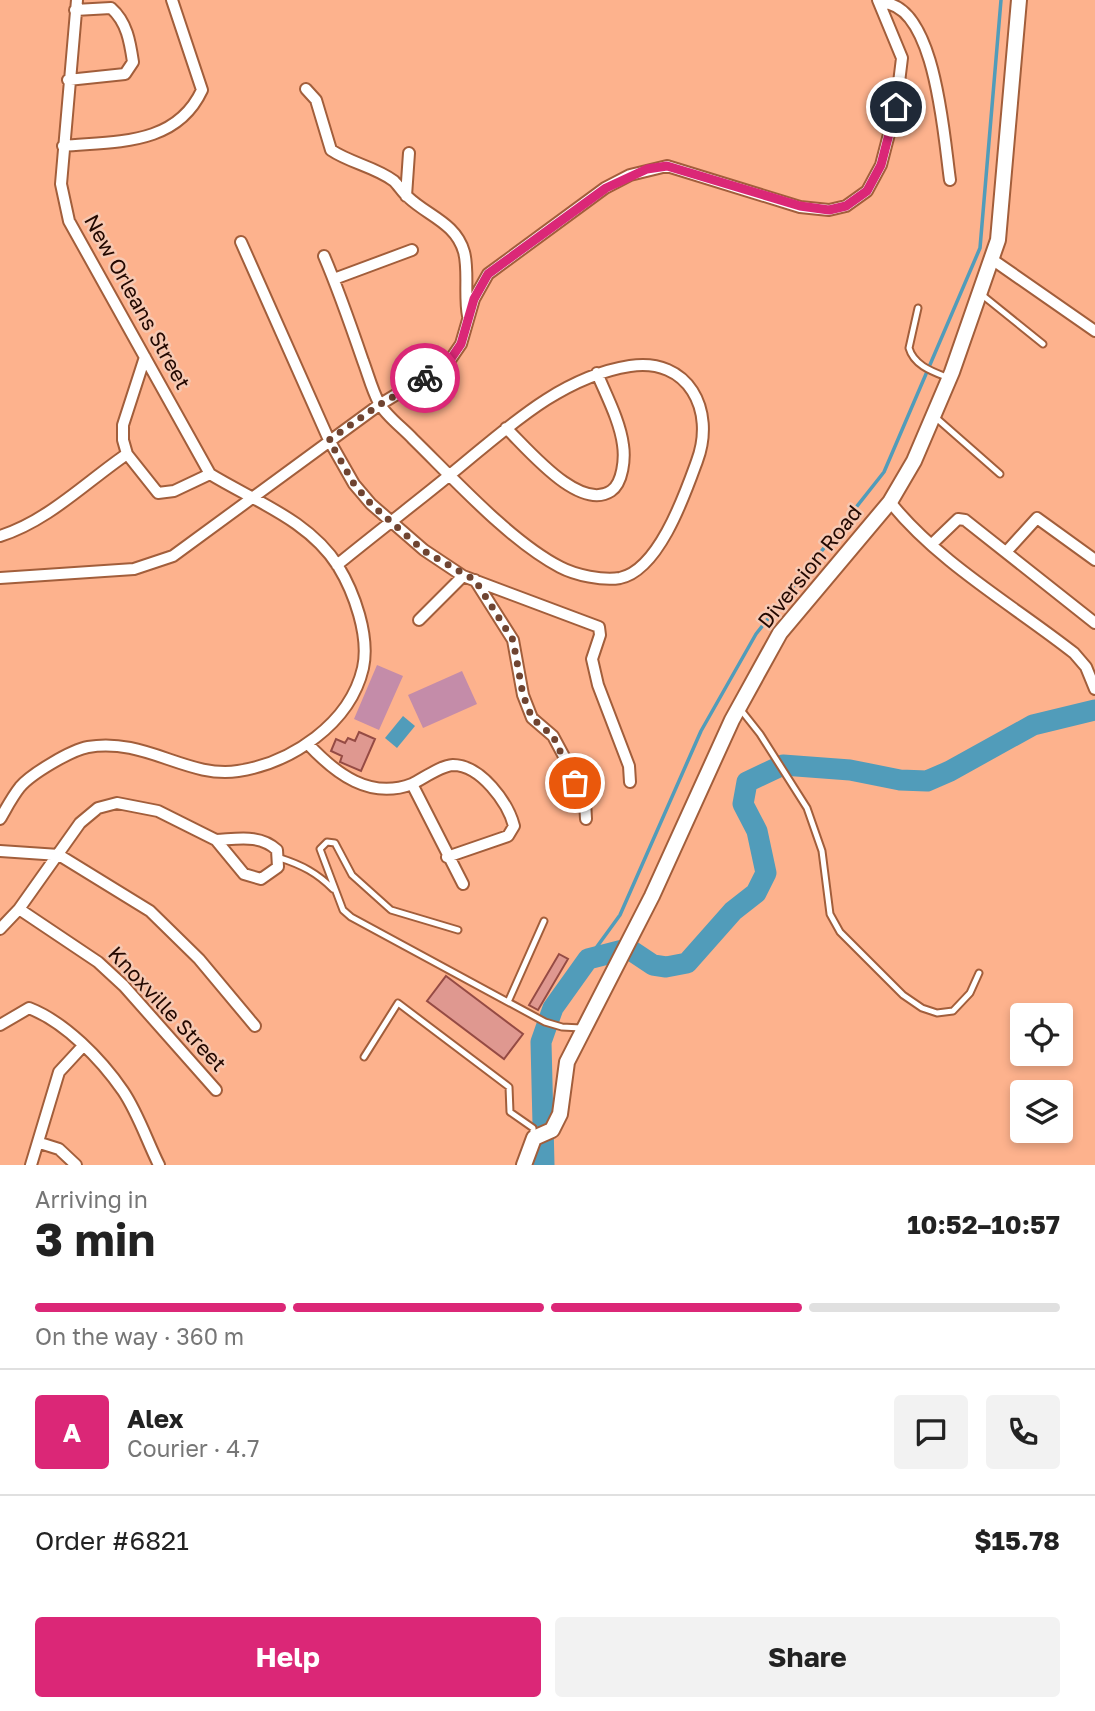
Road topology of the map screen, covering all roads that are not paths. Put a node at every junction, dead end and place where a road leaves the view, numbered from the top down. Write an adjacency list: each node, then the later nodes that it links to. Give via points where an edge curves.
1 (172, 0): 7 (street, via 202,90 195,104 159,134)
2 (1019, 0): 14 (street, Diversion Road)
3 (879, 1): 9 (street, via 902,8 920,31 934,76); 18 (street, via 902,58 881,165 867,191 857,199 829,210 800,206 667,166 647,169 606,188 488,274 474,299)
4 (76, 5): 5 (street, New Orleans Street); 5 (street, via 111,8 120,16 132,62 125,74)
5 (68, 80): 7 (street, New Orleans Street)
6 (306, 89): 10 (street, via 316,100 331,150 393,181)
7 (63, 146): 21 (street, New Orleans Street, via 61,184 69,221)
8 (409, 153): 10 (street)
9 (950, 180)
10 (406, 196): 18 (street, via 458,237 466,258 465,299)
11 (241, 242): 27 (street)
12 (412, 250): 15 (street)
13 (324, 257): 15 (street)
14 (993, 260): 16 (street, Diversion Road); 19 (street)
15 (334, 279): 24 (street)
16 (981, 293): 20 (lane); 23 (street, Diversion Road)
17 (918, 308): 23 (lane, via 909,348 914,359)
18 (470, 323): 24 (street, via 448,363)
19 (1095, 331)
20 (1043, 344)
21 (145, 357): 28 (street, via 122,425); 29 (street, New Orleans Street)
22 (597, 373): 26 (street, via 552,396); 26 (street, via 624,446 618,483 608,492 582,494); 31 (street, via 630,366 660,367 685,382 701,403 700,454 669,531 643,563 621,578 561,568 520,540)
23 (944, 375): 25 (street, Diversion Road)
24 (379, 405): 27 (street); 31 (street)
25 (933, 415): 30 (lane); 33 (street, Diversion Road)
26 (506, 428): 31 (street)
27 (329, 440): 32 (street); 34 (street, via 354,484)
28 (127, 454): 29 (street, via 158,493 174,491); 35 (street, via 47,513)
29 (210, 474): 32 (street, New Orleans Street)
30 (1000, 474)
31 (450, 475): 34 (street)
32 (248, 497): 39 (street, New Orleans Street, via 283,512); 41 (street, via 173,556 134,569)
33 (890, 502): 36 (street); 46 (street, Diversion Road, via 780,633)
34 (390, 522): 39 (street); 40 (street)
35 (0, 536)
36 (932, 544): 37 (street, via 958,519); 45 (street, via 1074,653)
37 (1007, 551): 38 (street, via 1037,518); 44 (street)
38 (1095, 560)
39 (337, 565): 47 (street, New Orleans Street, via 354,599 363,667 347,701)
40 (463, 576): 42 (street); 43 (street)
41 (0, 578)
42 (475, 580): 48 (street, via 598,627 592,659 629,766); 51 (street, via 513,640 532,718 553,736 568,762 585,802)
43 (419, 620)
44 (1095, 623)
45 (1095, 689)
46 (739, 708): 63 (lane, via 807,808 822,851 830,914 840,932 904,995 930,1011 953,1011 970,993); 67 (street, Diversion Road, via 653,896)
47 (308, 744): 49 (street, via 326,763 371,789 394,791); 50 (street, New Orleans Street, via 295,753 236,772 200,769 121,744 85,747 21,786)
48 (630, 782)
49 (412, 784): 55 (street); 55 (street, via 454,765 471,770 511,812 514,826 508,836)
50 (0, 819)
51 (586, 819)
52 (216, 840): 54 (street, via 158,811 117,803 98,808 80,823); 56 (street, via 269,842); 56 (street, via 230,861 252,877 261,879 275,872)
53 (0, 850): 54 (street)
54 (59, 855): 59 (street); 66 (street, via 150,911)
55 (447, 857): 57 (street)
56 (280, 858): 58 (lane, via 301,864)
57 (463, 884)
58 (336, 892): 62 (lane, via 320,849 327,842 335,843 352,875 391,910); 64 (lane, via 351,917)
59 (19, 909): 61 (street); 70 (street, Knoxville Street, via 98,962)
60 (544, 921): 64 (lane)
61 (0, 929)
62 (457, 930)
63 (979, 973)
64 (508, 1002): 67 (lane, via 562,1027)
65 (0, 1025): 68 (street, via 29,1008)
66 (256, 1026)
67 (585, 1028): 71 (street, Diversion Road, via 567,1062 559,1114)
68 (83, 1046): 72 (street, via 59,1072 46,1107); 75 (street, via 123,1091)
69 (364, 1057): 71 (lane, via 398,1003 509,1087 510,1112)
70 (216, 1090)
71 (541, 1134): 76 (street, Diversion Road)
72 (40, 1143): 73 (street); 74 (street, via 59,1149)
73 (31, 1165)
74 (76, 1165)
75 (159, 1165)
76 (524, 1165)

